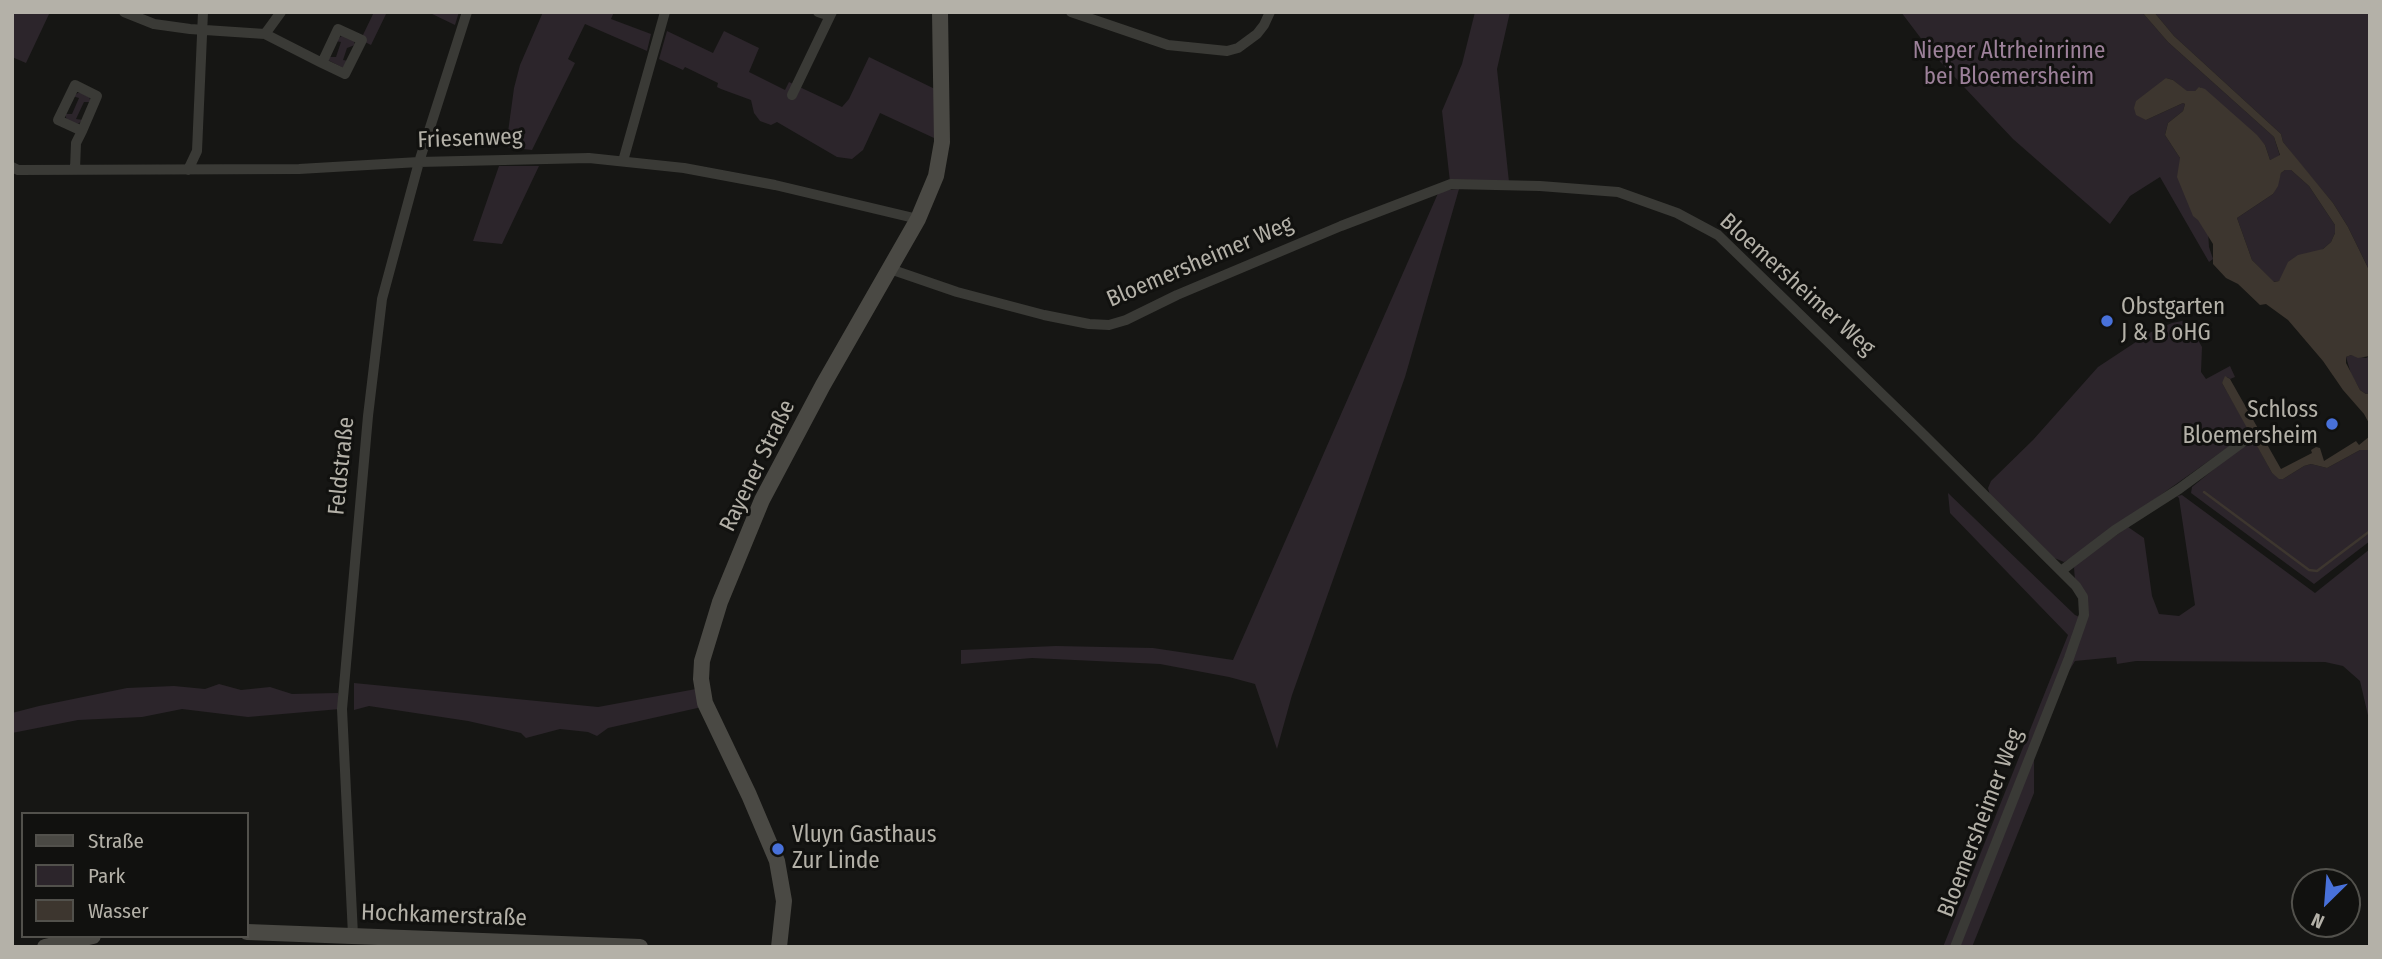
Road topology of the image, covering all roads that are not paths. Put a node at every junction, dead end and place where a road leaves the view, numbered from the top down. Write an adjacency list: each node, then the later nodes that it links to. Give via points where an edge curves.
1 (203, 12): 11 (street)
2 (281, 12): 12 (street)
3 (467, 12): 17 (street, Feldstraße)
4 (665, 12): 16 (street)
5 (818, 12): 10 (street)
6 (940, 12): 22 (street, Rayener Straße, via 942,142 936,176)
7 (1071, 12): 8 (street, via 1168,45 1227,51 1257,34)
8 (1270, 12)
9 (129, 13): 11 (street, via 154,23)
10 (831, 14): 14 (street)
11 (202, 30): 12 (street); 20 (street, via 197,150)
12 (265, 34): 13 (street)
13 (322, 62)
14 (792, 95)
15 (82, 131): 19 (street, via 76,143)
16 (623, 160): 17 (street, Friesenweg); 22 (street, Friesenweg, via 684,167)
17 (419, 162): 20 (street, Friesenweg); 27 (street, Feldstraße, via 382,299 342,709)
18 (15, 169): 19 (street, Friesenweg); 21 (street, Friesenweg)
19 (75, 169): 20 (street, Friesenweg)
20 (188, 170)
21 (12, 182)
22 (918, 219): 23 (street, Rayener Straße)
23 (890, 269): 25 (street, Bloemersheimer Weg, via 1044,315 1109,325 1451,184 1618,192 1718,235); 31 (street, Rayener Straße, via 762,500 720,602 702,661 705,703 777,861 784,901)
24 (2251, 436): 25 (street)
25 (2061, 571): 32 (street, Bloemersheimer Weg, via 2083,597 2084,614)
26 (248, 932): 27 (street, Hochkamerstraße)
27 (353, 935): 30 (street, Hochkamerstraße)
28 (84, 938): 29 (street)
29 (45, 947)
30 (640, 947)
31 (779, 947)
32 (1955, 947)

